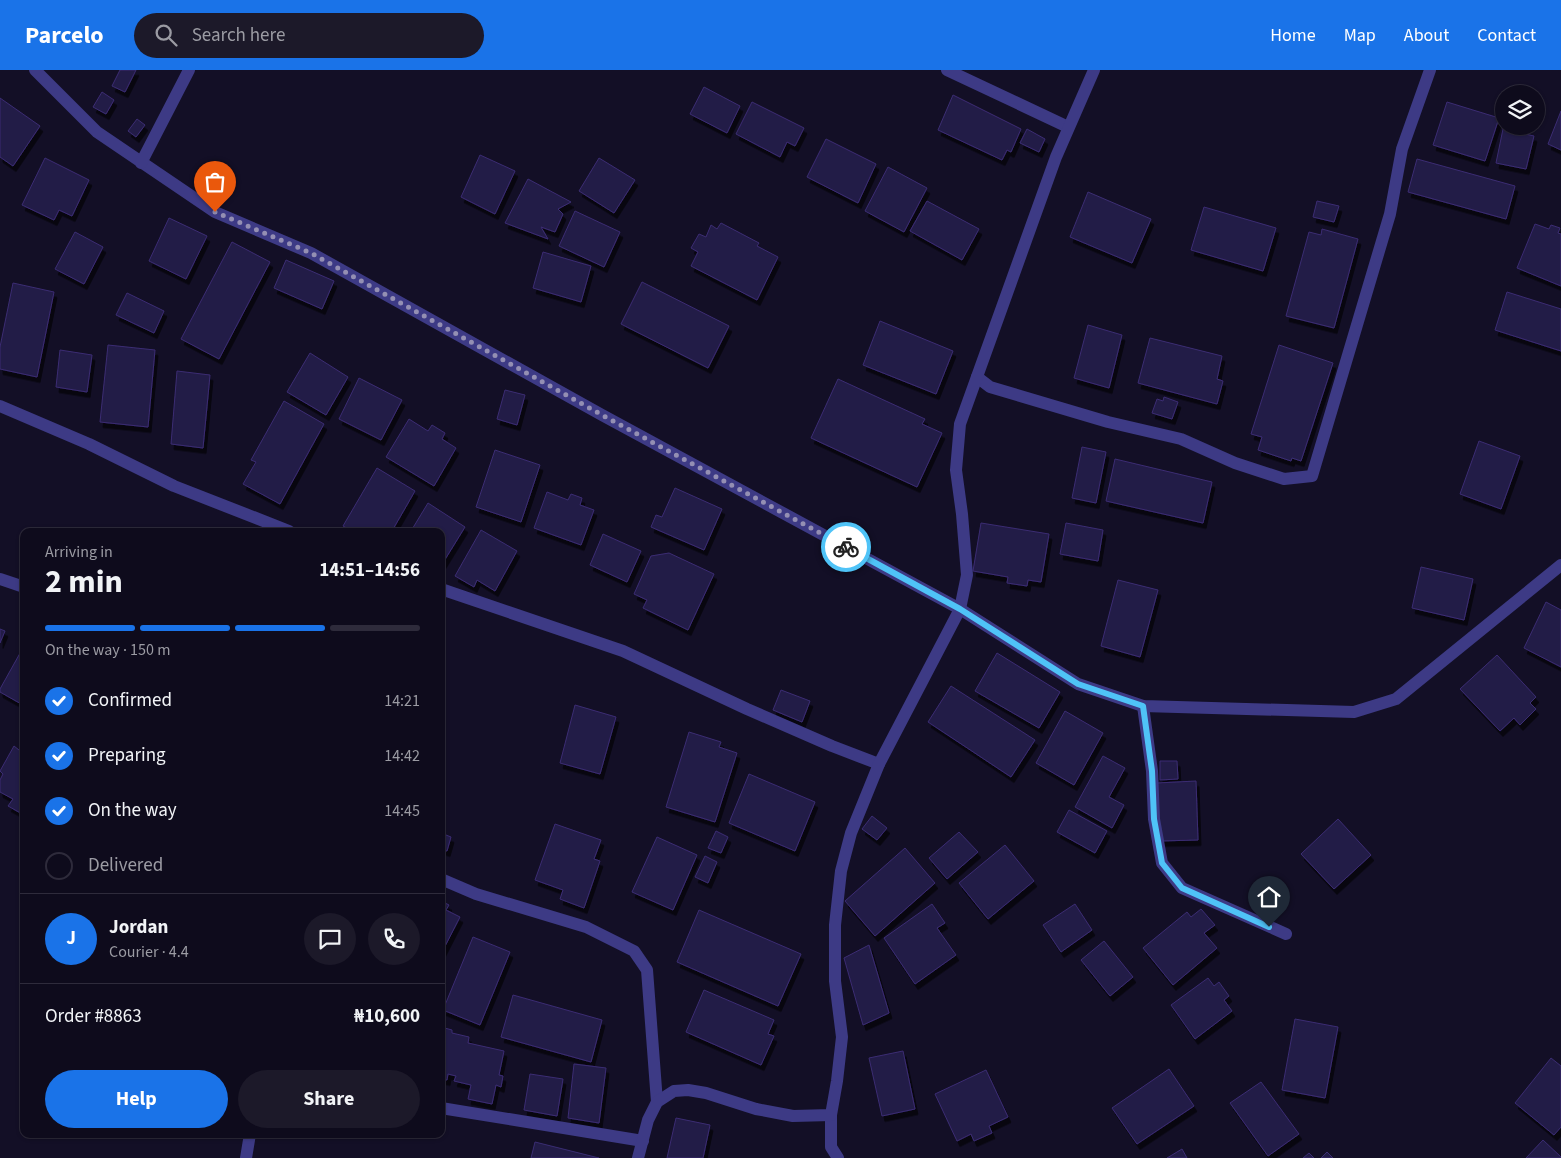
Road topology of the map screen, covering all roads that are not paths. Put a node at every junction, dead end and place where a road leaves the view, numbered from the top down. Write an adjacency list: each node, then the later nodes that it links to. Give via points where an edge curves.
1 (35, 70): 7 (street, via 97,132)
2 (189, 70): 7 (street)
3 (947, 70): 6 (street)
4 (1094, 70): 6 (street)
5 (1430, 70): 8 (street, via 1402,149 1390,214 1312,476 1284,479 1235,463 1181,439 1108,422 990,387)
6 (1068, 127): 8 (street)
7 (141, 162): 15 (street, via 215,212 311,253)
8 (976, 377): 15 (street, via 960,424 956,470 967,575)
9 (0, 406): 10 (street, via 89,444 174,486)
10 (281, 528)
11 (1561, 565): 16 (street, via 1396,699 1354,712)
12 (0, 580): 13 (street)
13 (20, 586)
14 (445, 590): 17 (street, via 623,651 764,716)
15 (960, 609): 16 (street, via 1078,684); 17 (street)
16 (1143, 706): 19 (street, via 1152,771 1154,819 1162,863 1182,888)
17 (879, 764): 22 (street, via 851,833 841,871 835,925 835,972 842,1037)
18 (445, 881): 20 (street, via 476,894 586,927 634,951 647,970)
19 (1286, 934)
20 (656, 1102): 22 (street, via 674,1091 688,1090 793,1116); 24 (street)
21 (445, 1109): 24 (street)
22 (831, 1115): 27 (street, via 831,1148)
23 (249, 1138): 25 (street)
24 (642, 1141): 26 (street)
25 (246, 1158)
26 (638, 1158)
27 (838, 1158)

